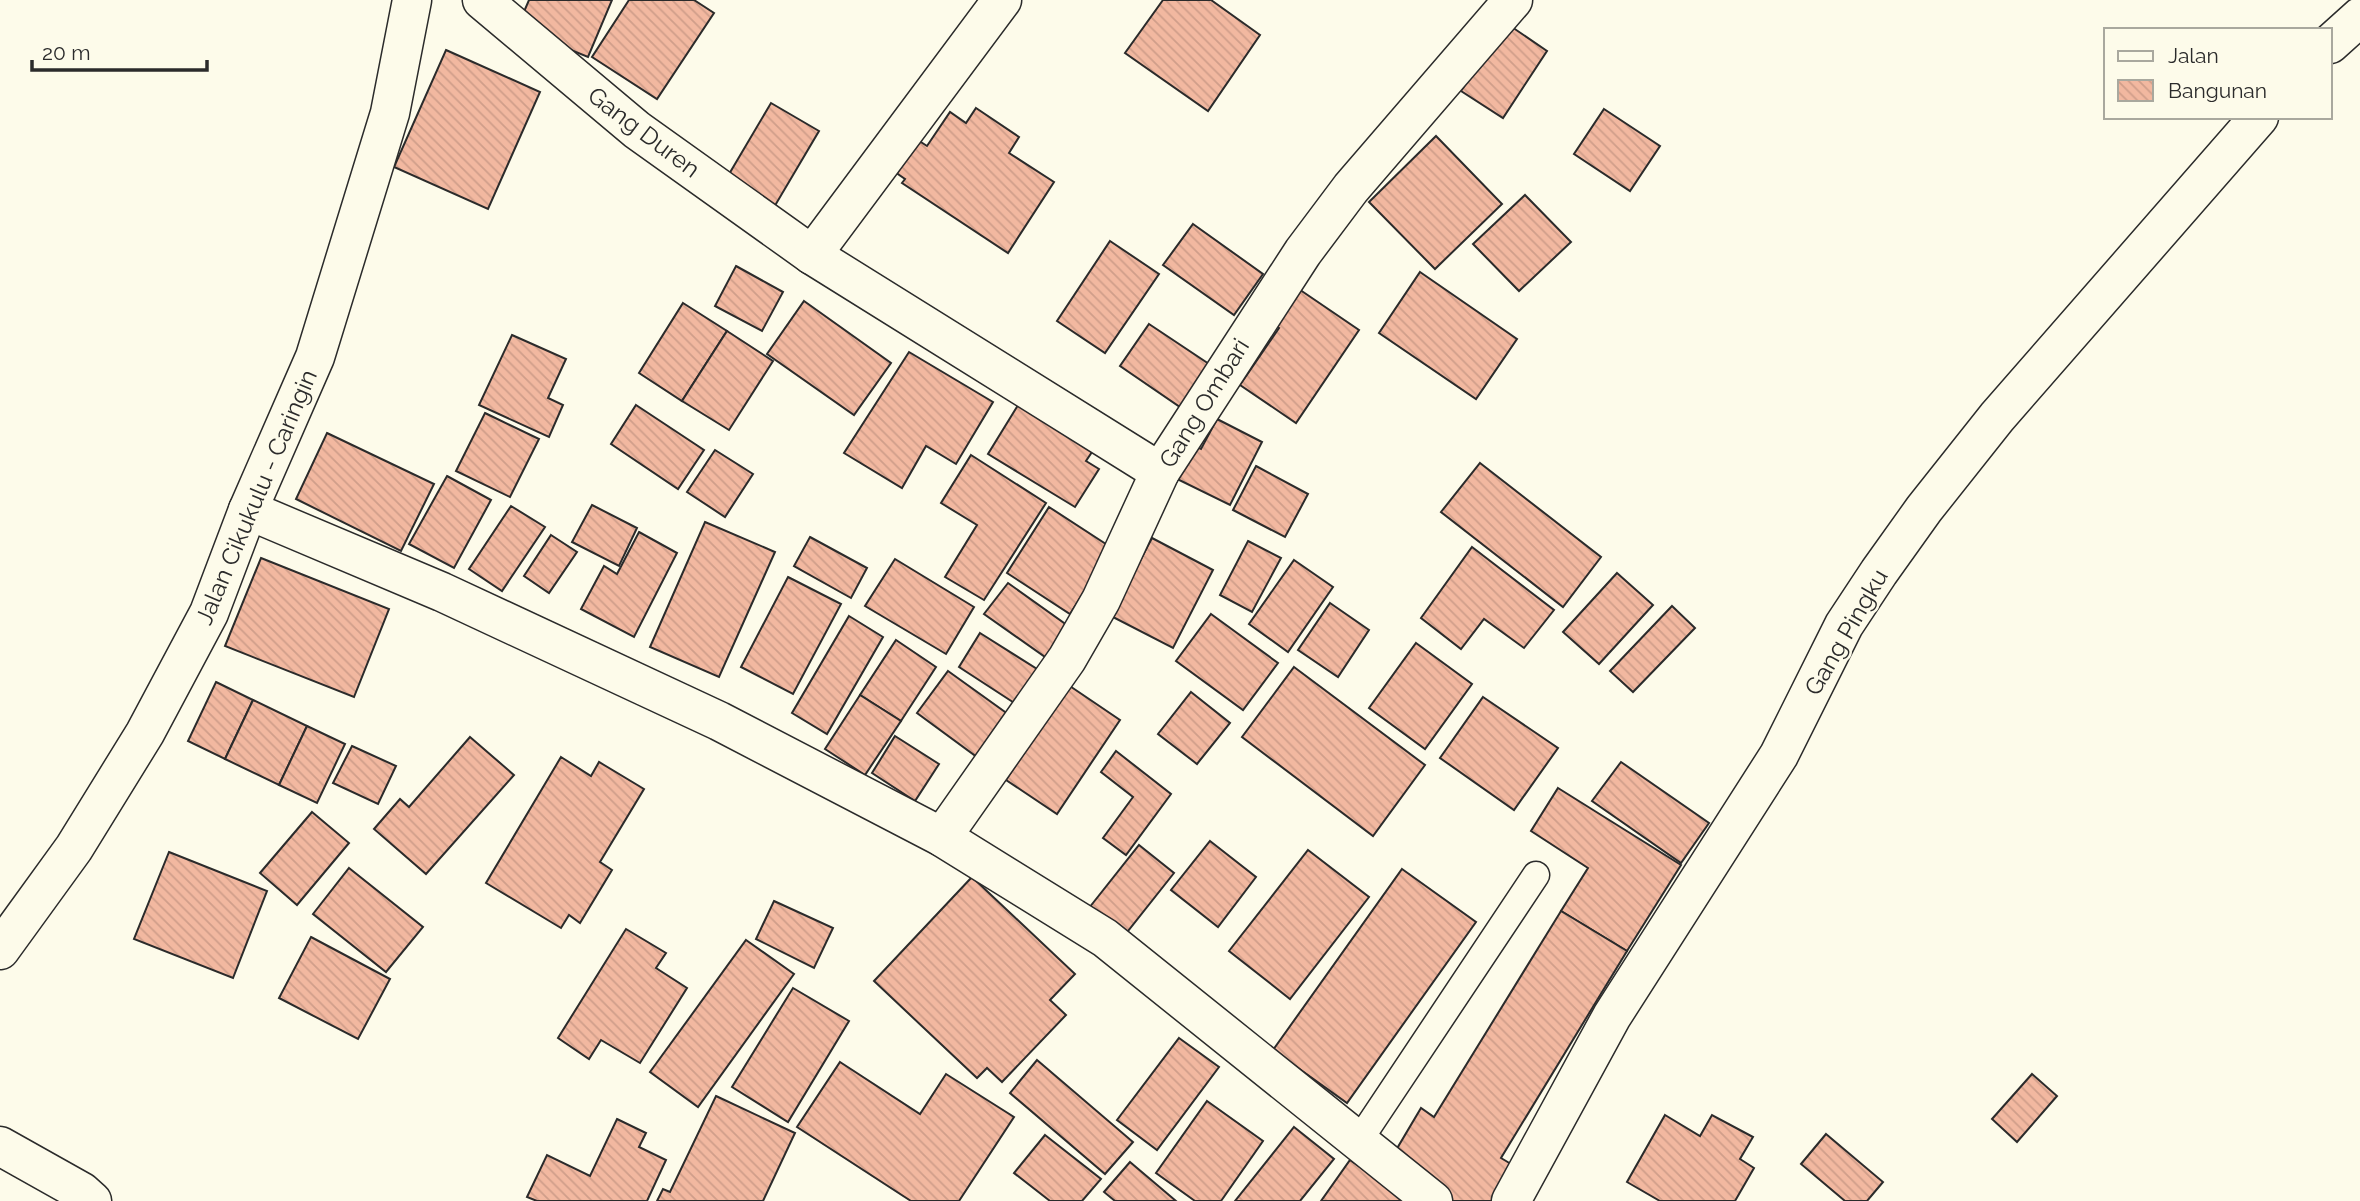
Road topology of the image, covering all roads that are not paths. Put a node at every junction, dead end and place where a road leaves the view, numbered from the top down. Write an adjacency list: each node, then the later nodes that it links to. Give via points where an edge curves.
1 (412, 0): 10 (street, Jalan Cikukulu - Caringin, via 390,113 354,239 314,357)
2 (482, 0): 8 (street, Gang Duren, via 637,130)
3 (1002, 0): 8 (street)
4 (1513, 0): 9 (street, Gang Ombari, via 1351,187 1303,252)
5 (2360, 17): 6 (street)
6 (2332, 42)
7 (2257, 119): 18 (street, Gang Pingku, via 1997,417 1879,572 1844,625 1779,755 1612,1016)
8 (812, 255): 9 (street, Gang Duren)
9 (1160, 472): 11 (street, Gang Ombari, via 1101,600 1067,659)
10 (248, 510): 11 (street, via 442,592 719,722); 13 (street, Jalan Cikukulu - Caringin, via 209,613 145,733 74,848)
11 (942, 837): 14 (street, via 1105,938)
12 (1536, 875): 14 (lane)
13 (0, 950)
14 (1358, 1142): 17 (street)
15 (0, 1146): 16 (street)
16 (92, 1201)
17 (1433, 1201)
18 (1511, 1201)

